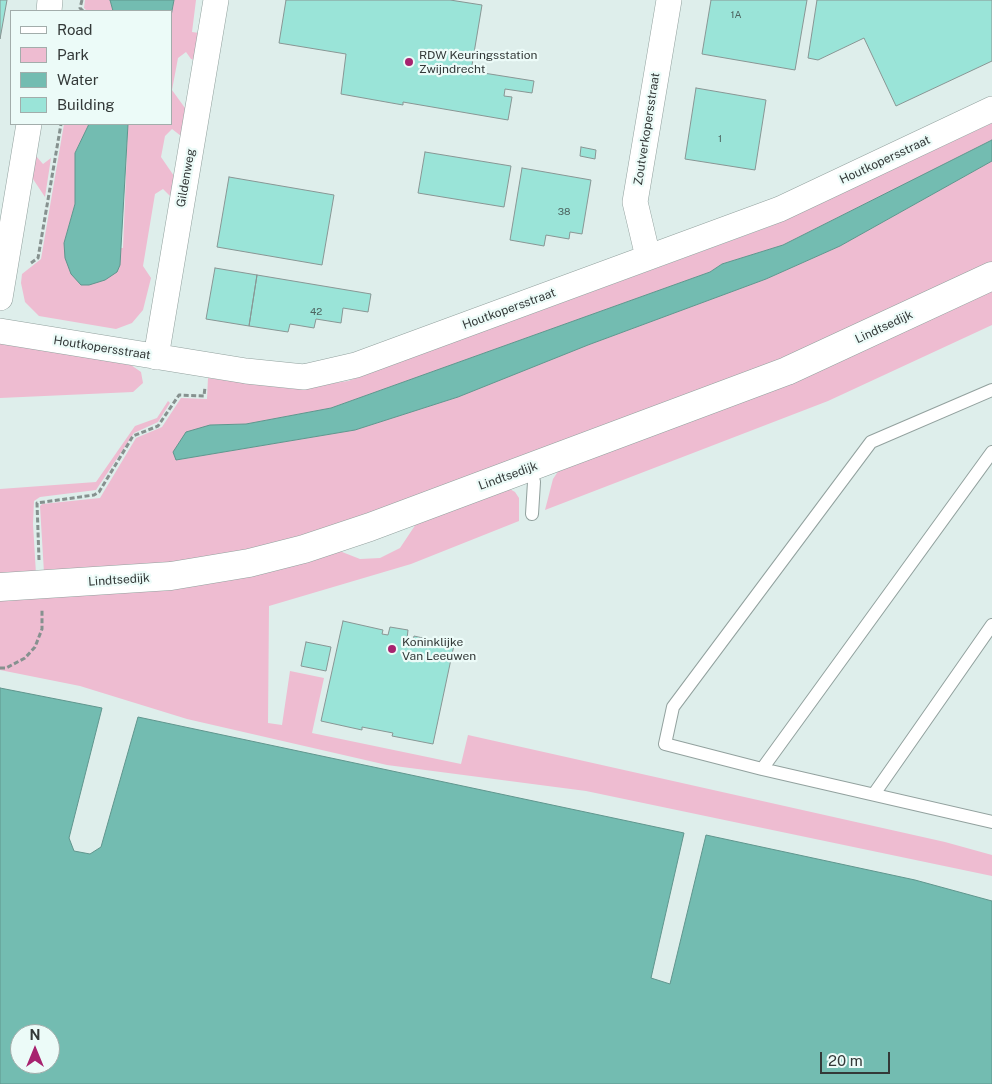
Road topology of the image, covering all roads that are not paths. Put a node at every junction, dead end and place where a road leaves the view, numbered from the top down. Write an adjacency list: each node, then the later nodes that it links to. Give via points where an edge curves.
1 (216, 0): 9 (street, Gildenweg)
2 (669, 0): 5 (street, Zoutverkopersstraat, via 635,202)
3 (992, 109): 5 (street, Houtkopersstraat, via 780,209)
4 (30, 125): 7 (street)
5 (648, 257): 9 (street, Houtkopersstraat, via 356,365 304,377)
6 (992, 276): 12 (street, Lindtsedijk, via 787,371)
7 (0, 298)
8 (0, 331): 9 (street, Houtkopersstraat)
9 (156, 357)
10 (992, 390): 16 (lane, via 872,442 673,707 665,744)
11 (992, 452): 16 (lane)
12 (530, 468): 13 (lane, via 534,482); 14 (street, Lindtsedijk, via 370,527 277,557 171,576)
13 (532, 514)
14 (0, 587)
15 (992, 625): 17 (lane)
16 (762, 769): 17 (lane)
17 (874, 794): 18 (lane)
18 (990, 819)

